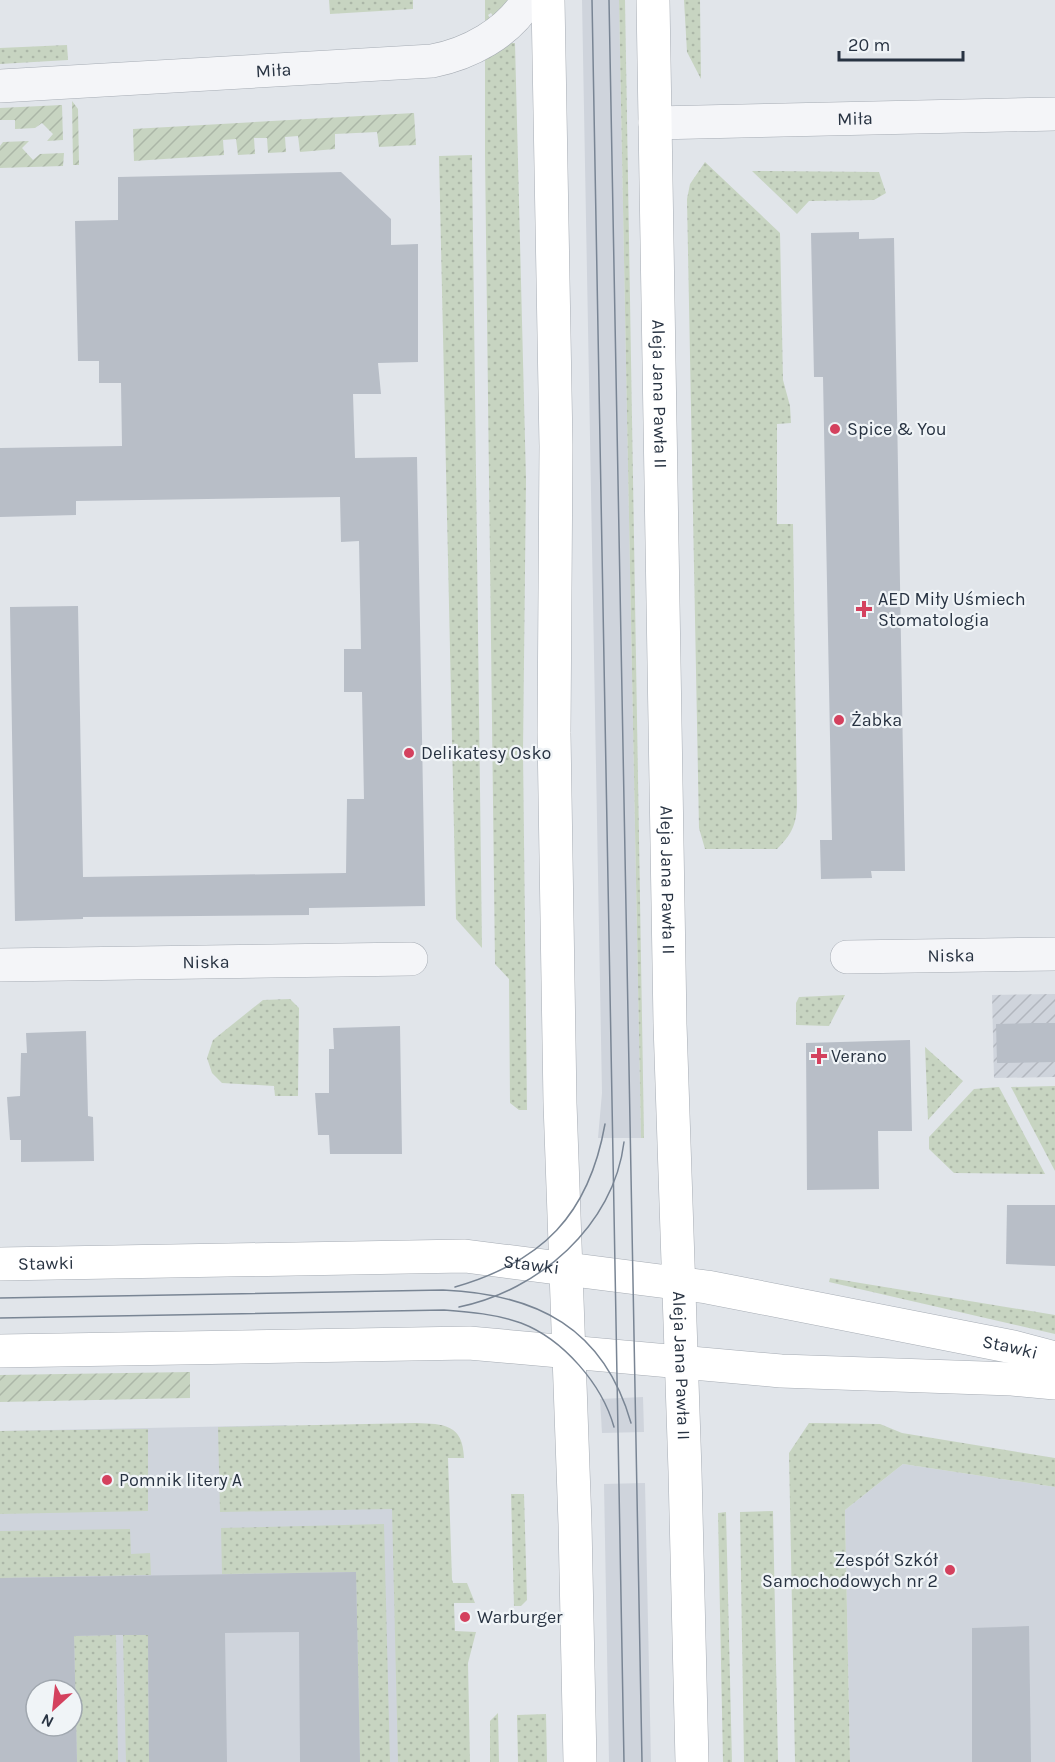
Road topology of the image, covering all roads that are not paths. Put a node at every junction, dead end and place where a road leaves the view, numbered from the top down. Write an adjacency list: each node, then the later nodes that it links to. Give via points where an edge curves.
1 (528, 0): 4 (street, Miła, via 492,37 466,51 432,61)
2 (548, 0): 12 (main road, via 556,447 555,757)
3 (653, 0): 6 (main road, Aleja Jana Pawła II)
4 (0, 86)
5 (1055, 114): 6 (street, Miła)
6 (655, 123): 13 (main road, Aleja Jana Pawła II)
7 (1055, 954): 8 (street, Niska)
8 (847, 957)
9 (411, 959): 10 (street, Niska)
10 (0, 965)
11 (0, 1264): 12 (main road, Stawki, via 465,1256)
12 (565, 1270): 13 (main road, Stawki); 15 (main road)
13 (678, 1283): 16 (main road, Stawki); 17 (main road, Aleja Jana Pawła II)
14 (0, 1351): 15 (main road, Stawki, via 445,1342)
15 (569, 1352): 17 (main road, Stawki); 19 (main road)
16 (1055, 1358)
17 (681, 1362): 18 (main road, Stawki, via 781,1371); 20 (main road, Aleja Jana Pawła II)
18 (1055, 1383)
19 (580, 1762)
20 (692, 1762)

